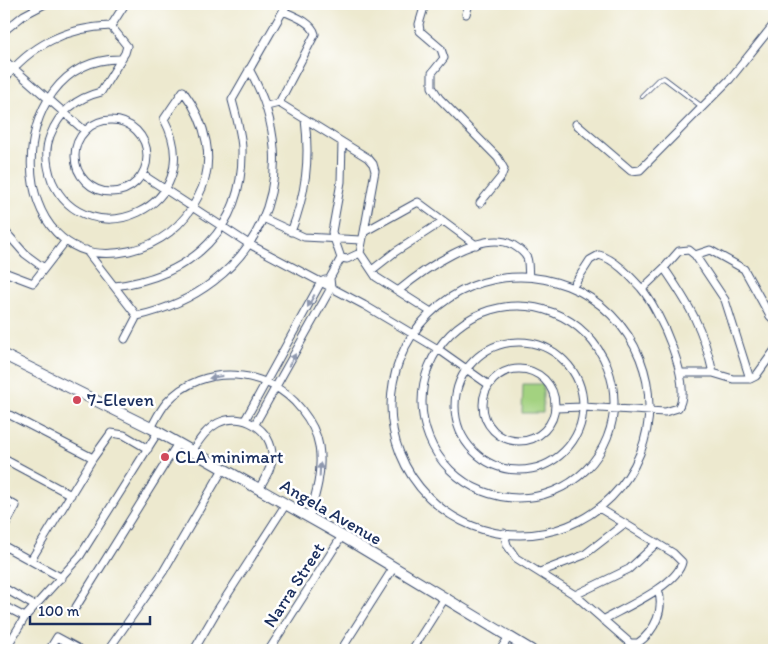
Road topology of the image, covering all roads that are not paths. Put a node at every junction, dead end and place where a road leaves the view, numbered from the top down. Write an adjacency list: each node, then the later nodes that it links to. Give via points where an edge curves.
1 (45, 4): 7 (street)
2 (125, 4): 9 (street)
3 (425, 4): 30 (street, via 420,30 441,49 444,58 432,73 432,87 504,168 502,177)
4 (469, 4): 6 (street)
5 (285, 7): 15 (street); 20 (street, via 314,28 315,34)
6 (466, 14)
7 (7, 24): 10 (street)
8 (774, 24): 22 (street, via 730,79)
9 (111, 26): 12 (street, via 127,46); 13 (street, via 78,28 62,34)
10 (4, 31)
11 (4, 60): 13 (street)
12 (121, 60): 14 (street, via 85,62); 23 (street, via 102,92 81,98)
13 (13, 68): 16 (street); 18 (street)
14 (68, 68)
15 (249, 69): 21 (street); 34 (street, via 232,100 242,145 242,164 233,205)
16 (4, 80)
17 (45, 84): 18 (street)
18 (36, 93): 23 (street)
19 (642, 96): 22 (lane, via 664,78)
20 (279, 103): 21 (street); 24 (street)
21 (266, 106): 32 (street, via 275,158 270,196)
22 (701, 106): 25 (street, via 635,172)
23 (63, 112): 26 (street); 29 (street, via 48,140 46,156 55,188 72,205 93,217 126,218 141,212)
24 (305, 119): 27 (street); 37 (street, via 308,165 300,211)
25 (576, 124)
26 (85, 131): 28 (street, via 103,121 114,120 133,127 146,144 146,165); 28 (street, via 75,150 78,172 84,181 94,188 115,192 136,183)
27 (342, 142): 38 (street, via 374,164); 39 (street, via 341,182 332,232)
28 (142, 175): 29 (street)
29 (165, 191): 31 (street); 31 (street, via 175,162 175,147 164,119 183,91 202,122 208,157 201,192)
30 (480, 202)
31 (193, 208): 34 (street); 44 (street, via 169,233 138,249 112,253)
32 (263, 218): 37 (street); 42 (street)
33 (443, 221): 38 (street, via 418,202); 43 (street); 50 (street)
34 (222, 226): 42 (street); 55 (street, via 180,268 159,278)
35 (44, 228): 41 (street)
36 (4, 230): 48 (street, via 25,254)
37 (291, 232): 39 (street, via 310,238)
38 (364, 232): 40 (street)
39 (335, 239): 40 (street); 47 (street)
40 (361, 240): 45 (street)
41 (64, 243): 44 (street); 48 (street)
42 (249, 244): 54 (street); 61 (street, via 225,273 201,292 160,312)
43 (476, 245): 52 (street, via 506,242 518,248 528,259); 59 (street, via 437,262)
44 (86, 250): 55 (street)
45 (360, 253): 47 (street); 50 (street)
46 (695, 255): 49 (street, via 689,250 679,251); 62 (street, via 710,250 744,269); 71 (street, via 725,300)
47 (341, 258): 53 (street)
48 (44, 268): 51 (street, via 31,283)
49 (664, 268): 58 (street); 70 (street, via 694,313)
50 (372, 270): 59 (street, via 376,277)
51 (4, 272)
52 (529, 277): 57 (street); 60 (street, via 507,277 480,283 447,298)
53 (330, 278): 54 (street); 56 (street)
54 (321, 282): 56 (street); 72 (street, one-way to 72)
55 (115, 286): 61 (street)
56 (331, 288): 63 (street); 73 (street, one-way to 56)
57 (572, 288): 58 (street, via 590,260 600,255); 78 (street, via 599,303 633,342 646,375)
58 (642, 289): 69 (street, via 659,318)
59 (398, 291): 60 (street)
60 (431, 312): 63 (street)
61 (137, 316): 64 (street)
62 (774, 320)
63 (411, 334): 65 (street); 97 (street, via 396,364 390,397 392,430 403,462 421,490 446,512 476,527)
64 (125, 339)
65 (438, 349): 68 (street); 77 (street, via 449,335 479,315 513,306 548,311 580,328 603,355 614,389); 77 (street, via 423,388 426,430 431,444 447,467 457,477 482,491 524,498 564,487 596,459 610,434)
66 (774, 351): 71 (street, via 756,376)
67 (4, 355): 82 (main road, Angela Avenue)
68 (466, 370): 74 (street); 75 (street, via 492,348 524,342 540,346 567,363 579,384); 75 (street, via 455,401 458,425 462,436 477,454 498,466 522,470 556,458 573,441)
69 (680, 373): 70 (street); 78 (street, via 682,402 678,408 665,412)
70 (713, 373): 71 (street, via 734,379)
71 (750, 379)
72 (267, 380): 73 (street); 80 (street); 82 (street, one-way to 82, via 228,375 193,384 168,401)
73 (277, 386): 81 (street); 94 (street, one-way to 73, via 320,478 319,444 304,412)
74 (489, 386): 76 (street, via 505,372 524,369 548,382); 76 (street, via 483,399 485,417 494,432 510,441 528,441 544,432)
75 (583, 407): 76 (street); 77 (street)
76 (556, 408)
77 (615, 409): 78 (street)
78 (650, 411): 93 (street, via 636,463 615,494)
79 (4, 412): 86 (street)
80 (245, 420): 81 (street); 85 (street, via 235,418 216,424)
81 (255, 424): 89 (street, via 268,438 272,457)
82 (154, 430): 83 (main road, Angela Avenue); 84 (street)
83 (178, 444): 85 (main road, Angela Avenue); 111 (street)
84 (148, 449): 86 (street, via 124,435 111,433); 104 (street, via 80,556)
85 (192, 451): 88 (main road, Angela Avenue)
86 (93, 458): 90 (street)
87 (4, 459): 90 (street)
88 (223, 469): 89 (main road, Angela Avenue); 115 (street, via 163,572)
89 (259, 489): 92 (main road, Angela Avenue)
90 (71, 495): 101 (street)
91 (4, 499): 96 (street, via 16,506)
92 (286, 504): 94 (main road, Angela Avenue); 119 (street)
93 (599, 508): 95 (street); 97 (street, via 558,529 525,534)
94 (309, 517): 98 (main road, Angela Avenue)
95 (624, 524): 99 (street); 103 (street, via 584,556)
96 (4, 528)
97 (504, 533): 103 (street, via 507,546 516,558)
98 (342, 536): 102 (main road, Angela Avenue); 120 (street, Narra Street)
99 (657, 543): 106 (street, via 682,562 679,570); 107 (street, via 629,569)
100 (4, 546): 101 (street)
101 (31, 560): 104 (street)
102 (394, 567): 108 (main road, Angela Avenue); 121 (street)
103 (540, 572): 107 (street)
104 (62, 578): 110 (street)
105 (4, 588): 110 (street)
106 (658, 589): 113 (street); 113 (street, via 660,608 653,627 638,643 630,643)
107 (575, 595): 113 (street)
108 (445, 598): 114 (main road, Angela Avenue); 122 (street)
109 (4, 606): 112 (street)
110 (35, 606): 112 (street)
111 (76, 607)
112 (25, 617): 116 (street)
113 (603, 620)
114 (509, 637): 123 (street); 124 (main road, Angela Avenue)
115 (111, 646)
116 (7, 649)
117 (48, 650): 118 (street, via 57,638)
118 (81, 650)
119 (194, 650)
120 (270, 650)
121 (341, 650)
122 (412, 650)
123 (500, 650)
124 (531, 650)

